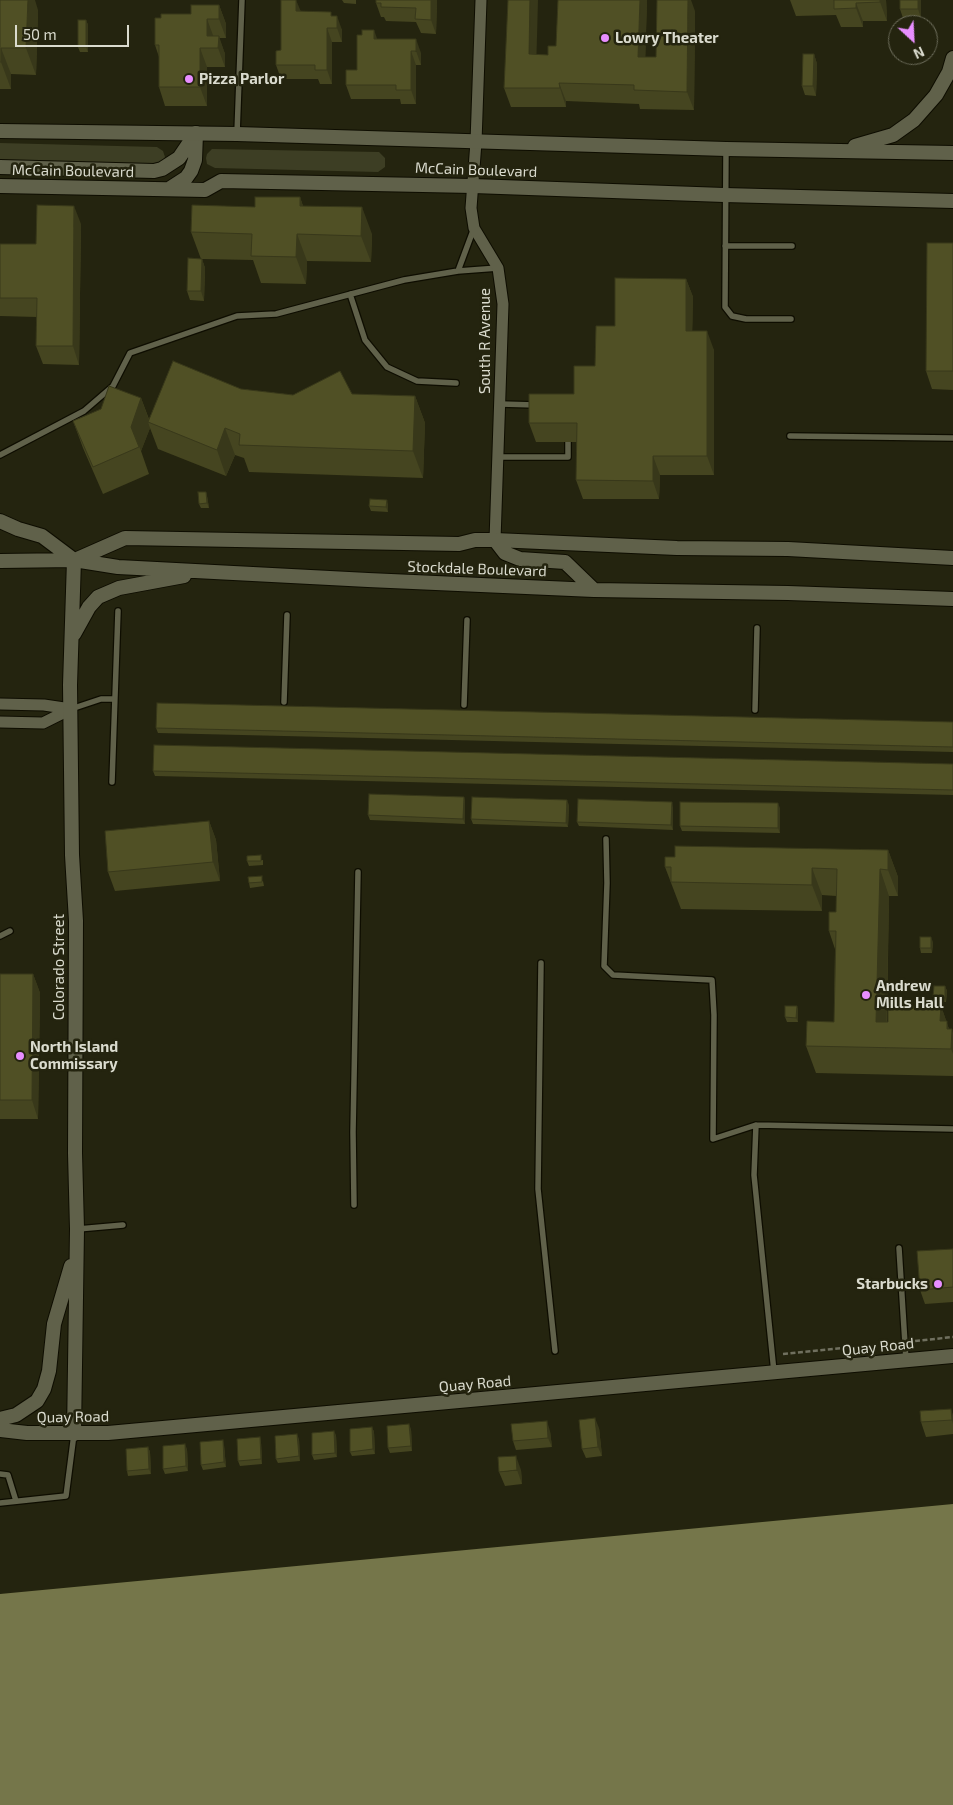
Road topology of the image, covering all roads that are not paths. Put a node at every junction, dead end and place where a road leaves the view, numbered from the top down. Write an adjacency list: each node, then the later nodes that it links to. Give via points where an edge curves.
1 (242, 0): 6 (lane)
2 (481, 0): 7 (street, South R Avenue)
3 (953, 58): 9 (main road, via 936,95 914,120 893,135 854,146)
4 (0, 131): 5 (main road, McCain Boulevard)
5 (196, 133): 6 (main road, McCain Boulevard); 11 (main road, via 179,158 154,171); 14 (main road, via 195,160 191,171)
6 (237, 134): 7 (main road, McCain Boulevard)
7 (476, 142): 8 (main road, McCain Boulevard); 13 (street, South R Avenue)
8 (726, 149): 9 (main road, McCain Boulevard); 15 (lane)
9 (820, 150): 10 (main road, McCain Boulevard)
10 (953, 153)
11 (0, 167)
12 (0, 186): 14 (main road, McCain Boulevard)
13 (473, 186): 14 (main road, McCain Boulevard, via 222,181 205,190); 15 (main road, McCain Boulevard); 17 (street, South R Avenue, via 471,208)
14 (169, 189)
15 (724, 195): 16 (main road, McCain Boulevard); 18 (lane)
16 (953, 201)
17 (474, 228): 20 (street, South R Avenue); 21 (lane)
18 (726, 246): 19 (lane); 23 (lane, via 725,307 732,316)
19 (792, 246)
20 (498, 268): 21 (lane); 25 (street, South R Avenue, via 503,304)
21 (458, 272): 22 (lane, via 404,280)
22 (350, 294): 24 (lane, via 365,340 387,367 416,381); 30 (lane, via 276,314 237,316 130,354 114,386 84,411)
23 (791, 319)
24 (456, 383)
25 (500, 404): 26 (lane); 31 (street, South R Avenue)
26 (539, 405)
27 (790, 436): 28 (lane)
28 (953, 438)
29 (568, 442): 31 (lane, via 568,457)
30 (0, 455)
31 (498, 457): 33 (street, South R Avenue)
32 (0, 521): 35 (main road, via 42,536)
33 (495, 540): 34 (main road, via 788,549); 35 (main road, via 459,544 125,538); 38 (main road, via 505,553 520,559 565,562)
34 (953, 558)
35 (74, 560): 36 (main road, Stockdale Boulevard); 37 (main road, Stockdale Boulevard, via 118,567); 44 (main road, Colorado Street)
36 (0, 562)
37 (207, 572): 38 (main road, Stockdale Boulevard); 44 (main road, via 119,588 98,597)
38 (594, 590): 39 (main road, Stockdale Boulevard)
39 (953, 599)
40 (118, 611): 45 (lane)
41 (287, 615): 46 (lane)
42 (467, 620): 48 (lane)
43 (757, 628): 50 (lane)
44 (72, 636): 49 (main road, Colorado Street)
45 (114, 699): 49 (lane, via 101,699); 52 (lane)
46 (284, 702)
47 (0, 704): 49 (street)
48 (464, 705)
49 (71, 709): 51 (street, via 43,723); 62 (main road, Colorado Street, via 76,921)
50 (755, 710)
51 (0, 722)
52 (112, 782)
53 (606, 839): 58 (lane, via 604,966 613,975 712,980 713,1139)
54 (358, 872): 60 (lane)
55 (10, 930): 56 (lane)
56 (0, 936)
57 (541, 964): 65 (lane, via 538,1188)
58 (756, 1125): 59 (lane); 68 (lane, via 754,1175)
59 (953, 1129)
60 (354, 1205)
61 (123, 1225): 62 (lane)
62 (76, 1229): 64 (main road, Colorado Street)
63 (899, 1248): 67 (lane)
64 (76, 1251): 69 (main road, via 54,1324 44,1389 36,1401 16,1415); 71 (main road, Colorado Street)
65 (555, 1351)
66 (953, 1356): 67 (main road, Quay Road)
67 (906, 1360): 68 (main road, Quay Road)
68 (774, 1373): 71 (main road, Quay Road)
69 (0, 1419)
70 (0, 1430): 71 (main road, Quay Road)
71 (74, 1434): 73 (lane, via 66,1496)
72 (0, 1474): 73 (lane, via 8,1475)
73 (16, 1501): 74 (lane)
74 (0, 1503)

